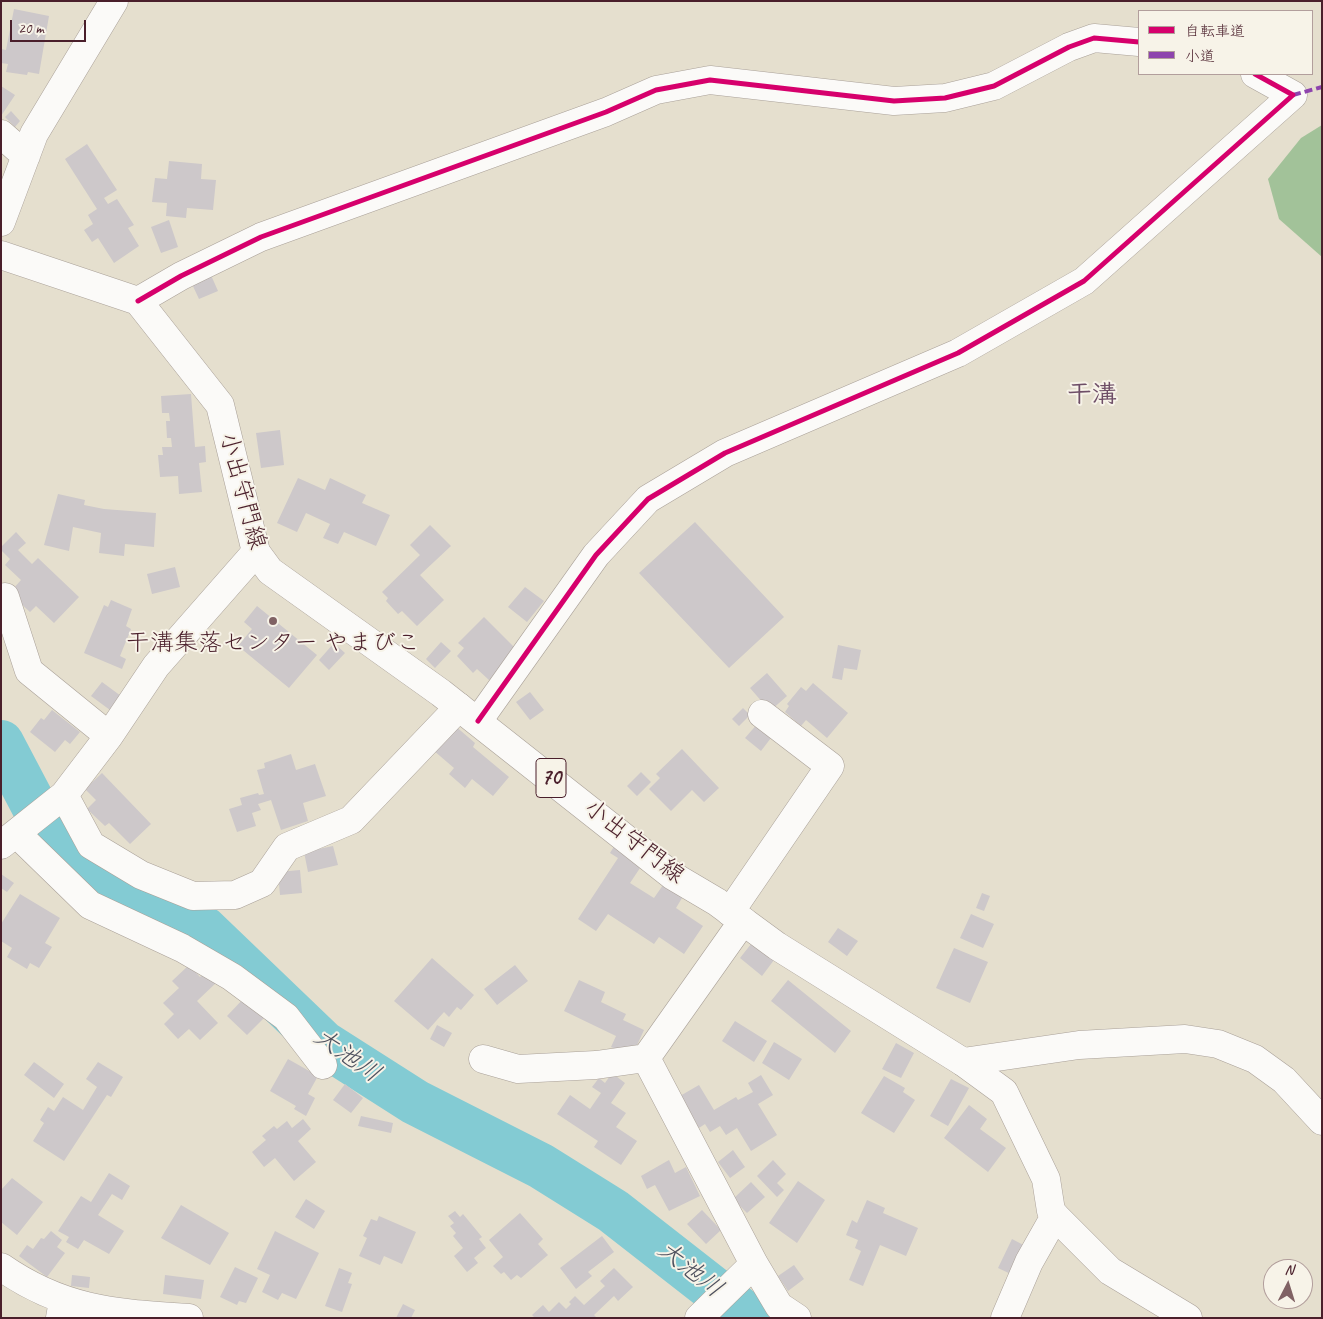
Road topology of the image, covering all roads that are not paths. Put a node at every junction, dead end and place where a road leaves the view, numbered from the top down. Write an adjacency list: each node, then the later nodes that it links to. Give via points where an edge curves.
1 (114, 1): 5 (street, via 34,134)
2 (1138, 42): 8 (street, via 1094,38 1069,47 994,86 945,98 894,101 710,80 656,90 606,112 261,237)
3 (1257, 75): 11 (street, via 1293,95 1084,280 958,353 725,453 648,499 596,556)
4 (1, 134): 5 (street)
5 (26, 156): 6 (street)
6 (1, 222)
7 (1, 255): 8 (street)
8 (138, 301): 9 (street, 小出守門線 / 70, via 220,405)
9 (256, 552): 11 (street, 小出守門線 / 70, via 270,571); 13 (street, via 156,666)
10 (6, 597): 13 (street, via 29,671)
11 (469, 714): 14 (street, via 351,820 287,848 262,883 235,895 193,896 141,875 92,845); 16 (street, 小出守門線 / 70, via 673,876)
12 (762, 714): 16 (street, via 830,766)
13 (109, 736): 14 (street)
14 (64, 795): 15 (street)
15 (9, 839): 20 (street, via 90,905 182,948 232,977 286,1017)
16 (737, 916): 17 (street); 19 (street, 小出守門線 / 70, via 777,946)
17 (646, 1058): 18 (street, via 596,1065 518,1068); 23 (street)
18 (483, 1059)
19 (963, 1062): 21 (street, via 1080,1046 1185,1039 1218,1044 1255,1059 1284,1080); 22 (street, 小出守門線 / 70, via 1004,1092 1046,1179 1051,1211)
20 (323, 1065)
21 (1322, 1121)
22 (1055, 1216): 29 (street, via 1029,1262); 30 (street, via 1110,1271)
23 (754, 1264): 27 (street); 28 (street, via 780,1306)
24 (1, 1267): 25 (street)
25 (62, 1309): 26 (street)
26 (189, 1318)
27 (700, 1318)
28 (796, 1318)
29 (1005, 1318)
30 (1188, 1318)

